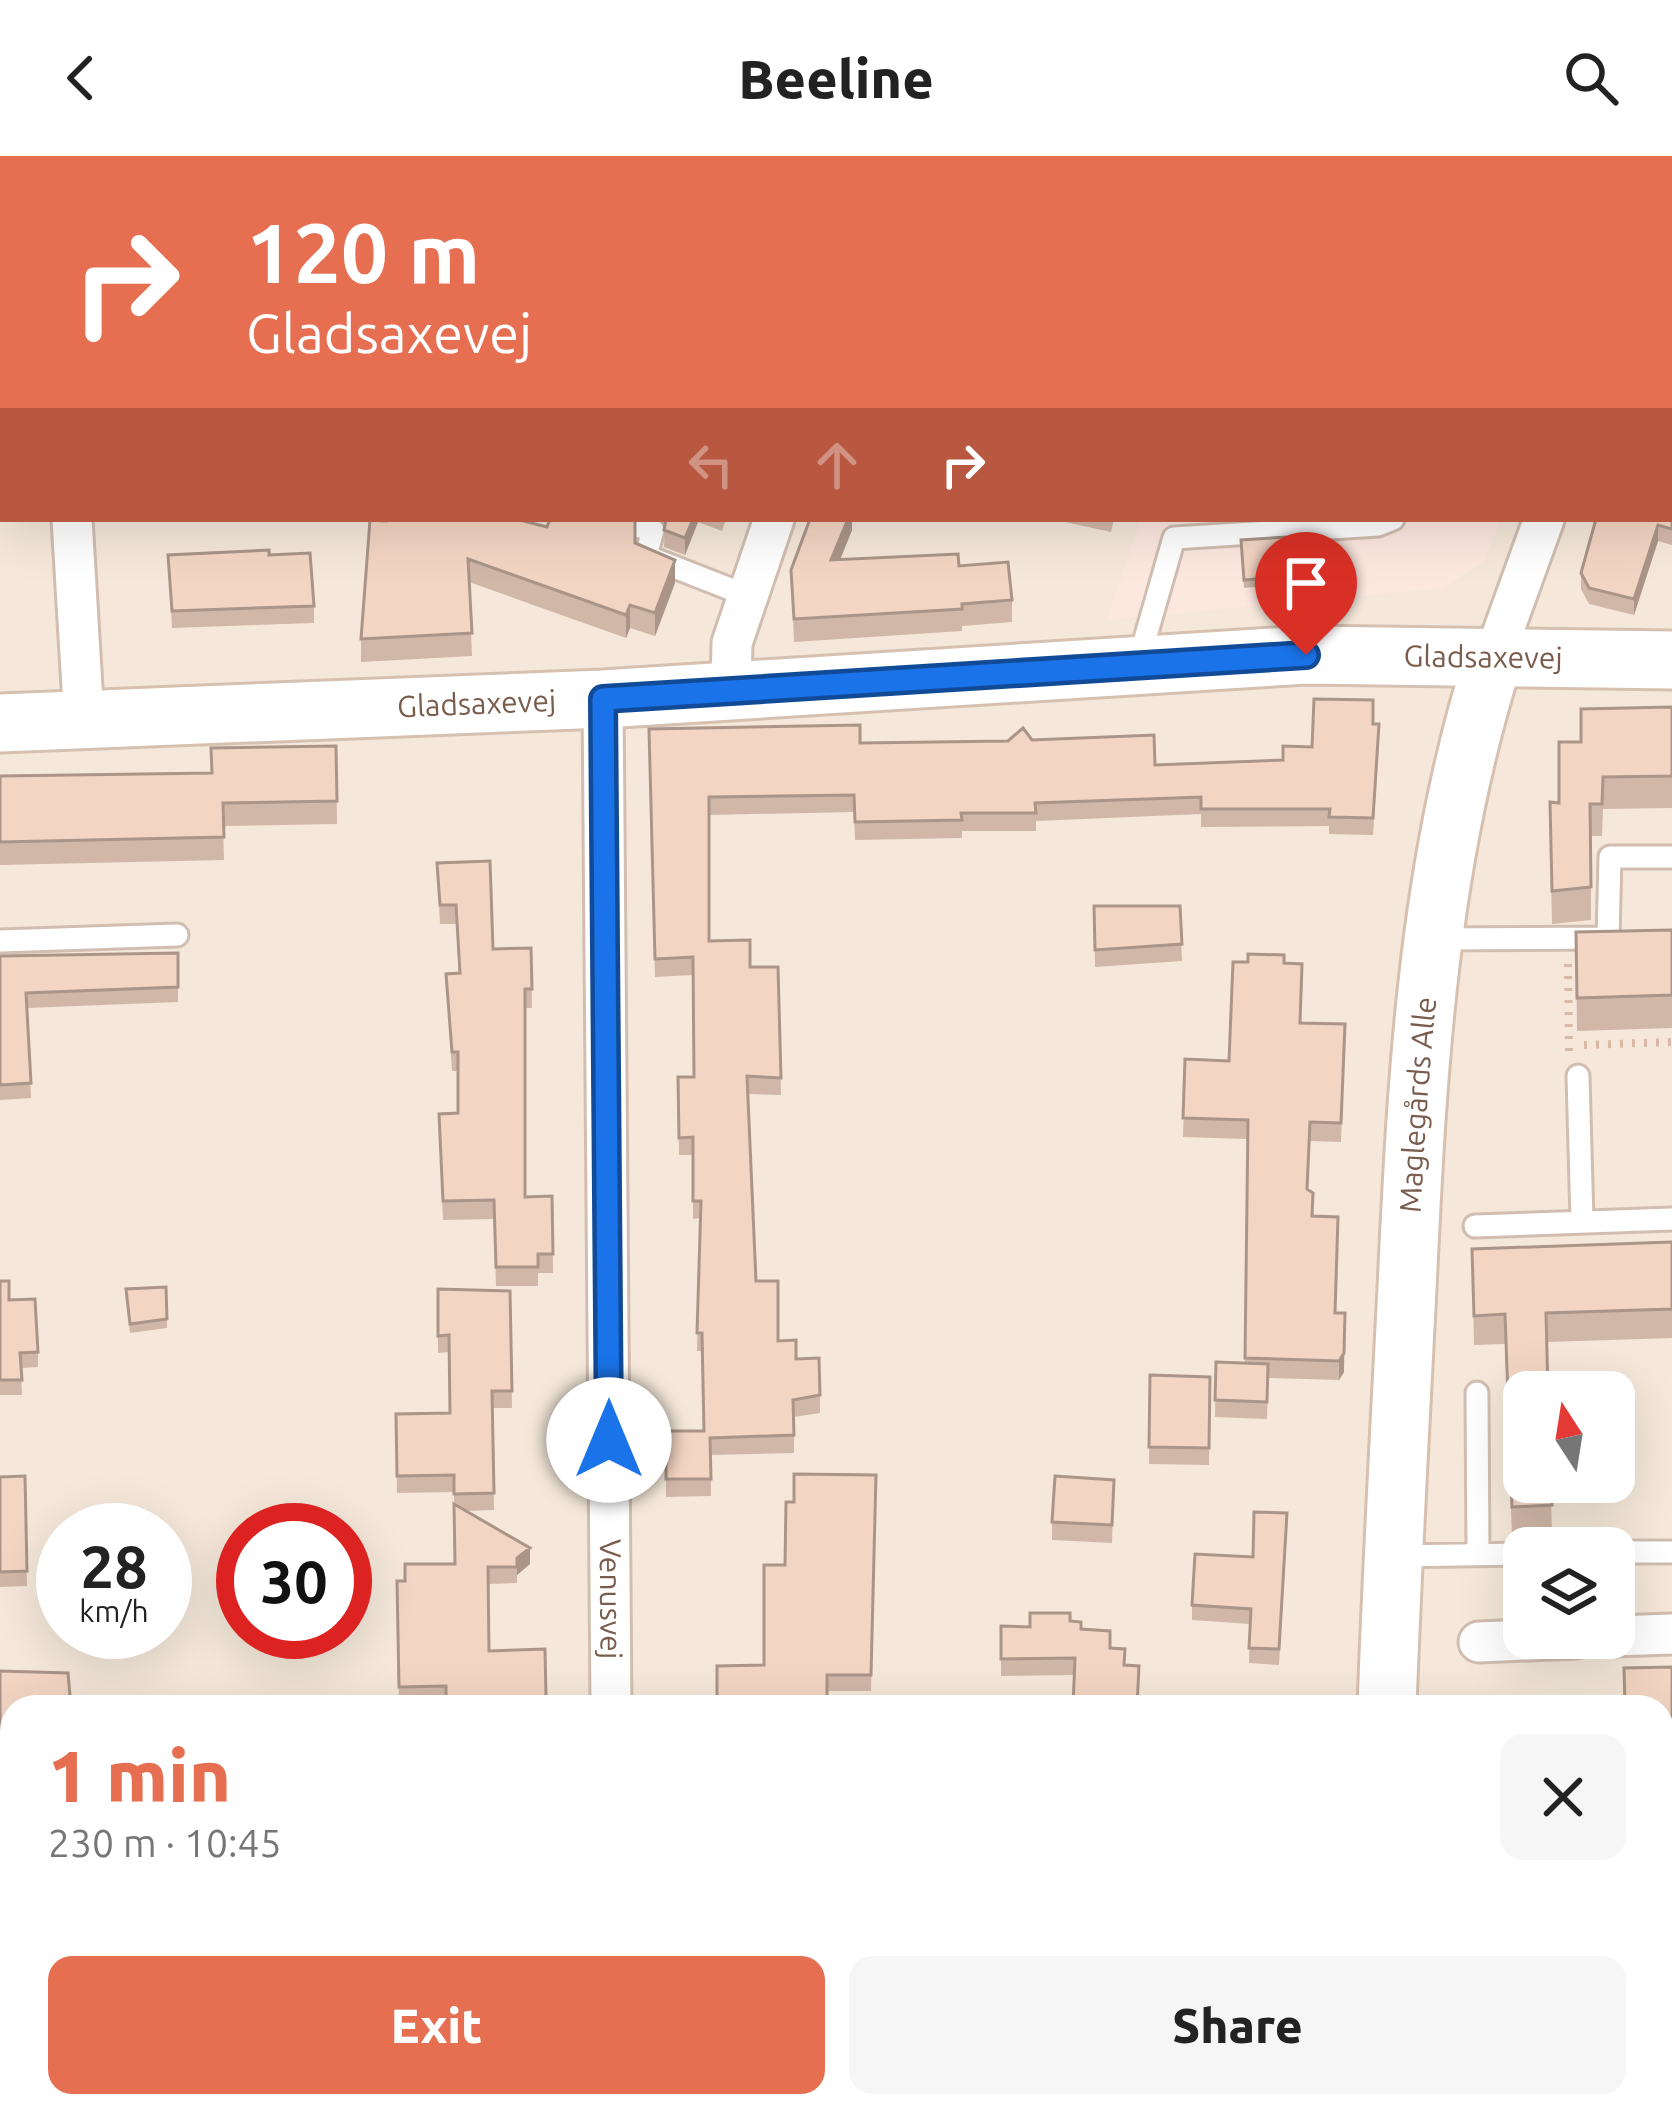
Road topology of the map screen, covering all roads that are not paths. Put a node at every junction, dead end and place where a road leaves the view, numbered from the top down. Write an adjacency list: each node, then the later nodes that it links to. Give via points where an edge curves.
1 (72, 522): 12 (street)
2 (620, 522): 6 (lane, via 653,530 646,556)
3 (773, 522): 6 (street)
4 (1358, 522): 9 (lane, via 1174,538)
5 (1543, 522): 7 (street, Maglegårds Alle)
6 (748, 596): 10 (street, via 732,643)
7 (1494, 658): 8 (street, Gladsaxevej); 9 (street, Gladsaxevej, via 1306,655); 16 (street, Maglegårds Alle, via 1466,744)
8 (1672, 659)
9 (1138, 666): 10 (street, Gladsaxevej)
10 (731, 691): 11 (street, Gladsaxevej)
11 (603, 699): 12 (street, Gladsaxevej); 32 (street, Venusvej)
12 (84, 721): 13 (street, Gladsaxevej)
13 (0, 723)
14 (1672, 857): 16 (lane, via 1610,857 1619,938)
15 (177, 935): 17 (lane)
16 (1432, 939): 27 (street, Maglegårds Alle, via 1416,1088)
17 (0, 940)
18 (1578, 1076): 20 (lane)
19 (1672, 1219): 20 (lane)
20 (1582, 1221): 21 (lane)
21 (1475, 1226)
22 (1477, 1394): 25 (lane)
23 (1635, 1552): 24 (lane)
24 (1672, 1552)
25 (1478, 1554): 26 (lane); 27 (lane)
26 (1503, 1554)
27 (1394, 1556): 33 (street, Maglegårds Alle)
28 (1672, 1634): 29 (street)
29 (1635, 1635)
30 (1503, 1641): 31 (street)
31 (1479, 1642)
32 (611, 1695)
33 (1388, 1695)

